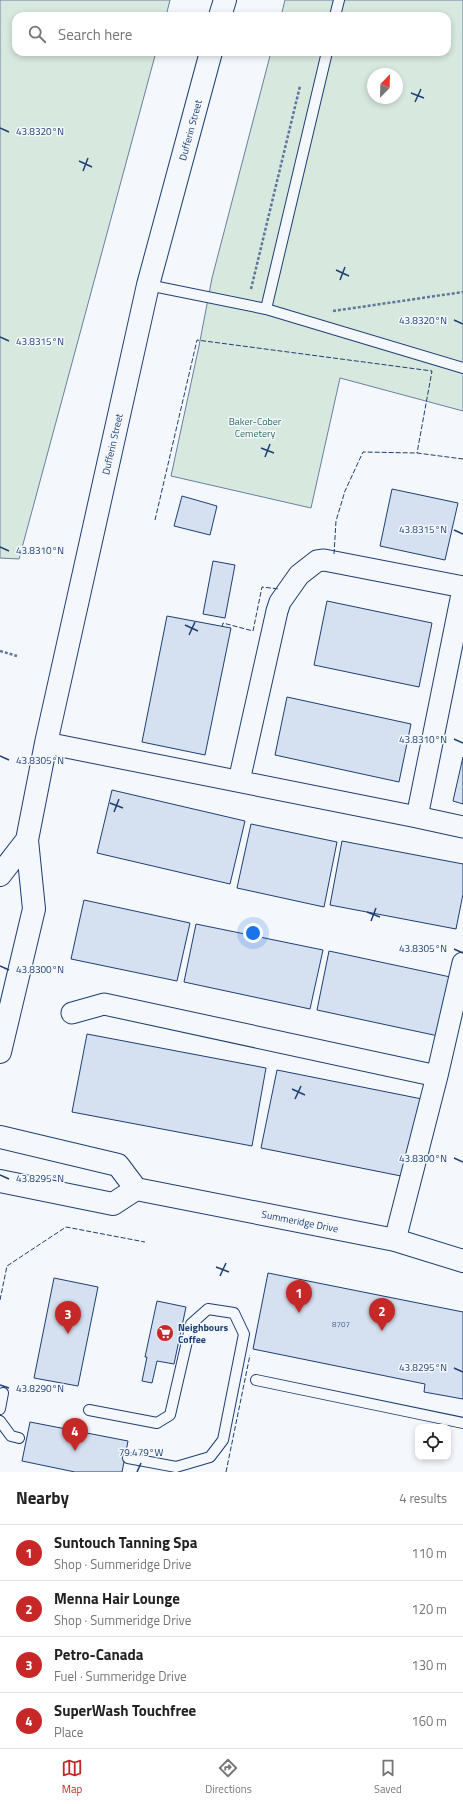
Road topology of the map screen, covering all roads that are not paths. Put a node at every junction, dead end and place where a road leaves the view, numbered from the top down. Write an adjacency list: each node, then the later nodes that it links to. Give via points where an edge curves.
1 (225, 0): 3 (main road)
2 (339, 0): 4 (lane)
3 (221, 12)
4 (337, 12)
5 (209, 56): 7 (main road, Dufferin Street)
6 (326, 56): 8 (lane)
7 (148, 285): 8 (lane); 11 (main road, Dufferin Street)
8 (266, 309): 9 (lane)
9 (463, 368)
10 (463, 588): 12 (street, via 324,560 306,568 291,585 277,611); 13 (street)
11 (46, 743): 12 (street); 15 (main road, Dufferin Street)
12 (240, 781): 13 (street)
13 (417, 817): 14 (street)
14 (463, 827)
15 (27, 840): 16 (main road, Dufferin Street); 19 (main road, Dufferin Street, via 34,909)
16 (0, 876)
17 (463, 963): 20 (street)
18 (72, 1013): 20 (street, via 104,1004)
19 (0, 1052)
20 (437, 1076): 24 (street)
21 (0, 1137): 23 (main road, via 118,1165)
22 (0, 1181): 23 (main road, via 113,1204)
23 (136, 1189): 24 (main road, Summeridge Drive)
24 (395, 1240): 25 (main road, Summeridge Drive)
25 (463, 1261)
26 (256, 1380): 31 (lane)
27 (3, 1393): 28 (lane)
28 (0, 1409)
29 (89, 1410): 33 (lane, via 157,1423 170,1415 191,1324 208,1309 234,1314 244,1334 223,1440 210,1457 176,1468)
30 (0, 1421): 32 (lane, via 11,1436)
31 (463, 1423)
32 (19, 1438)
33 (128, 1458)

